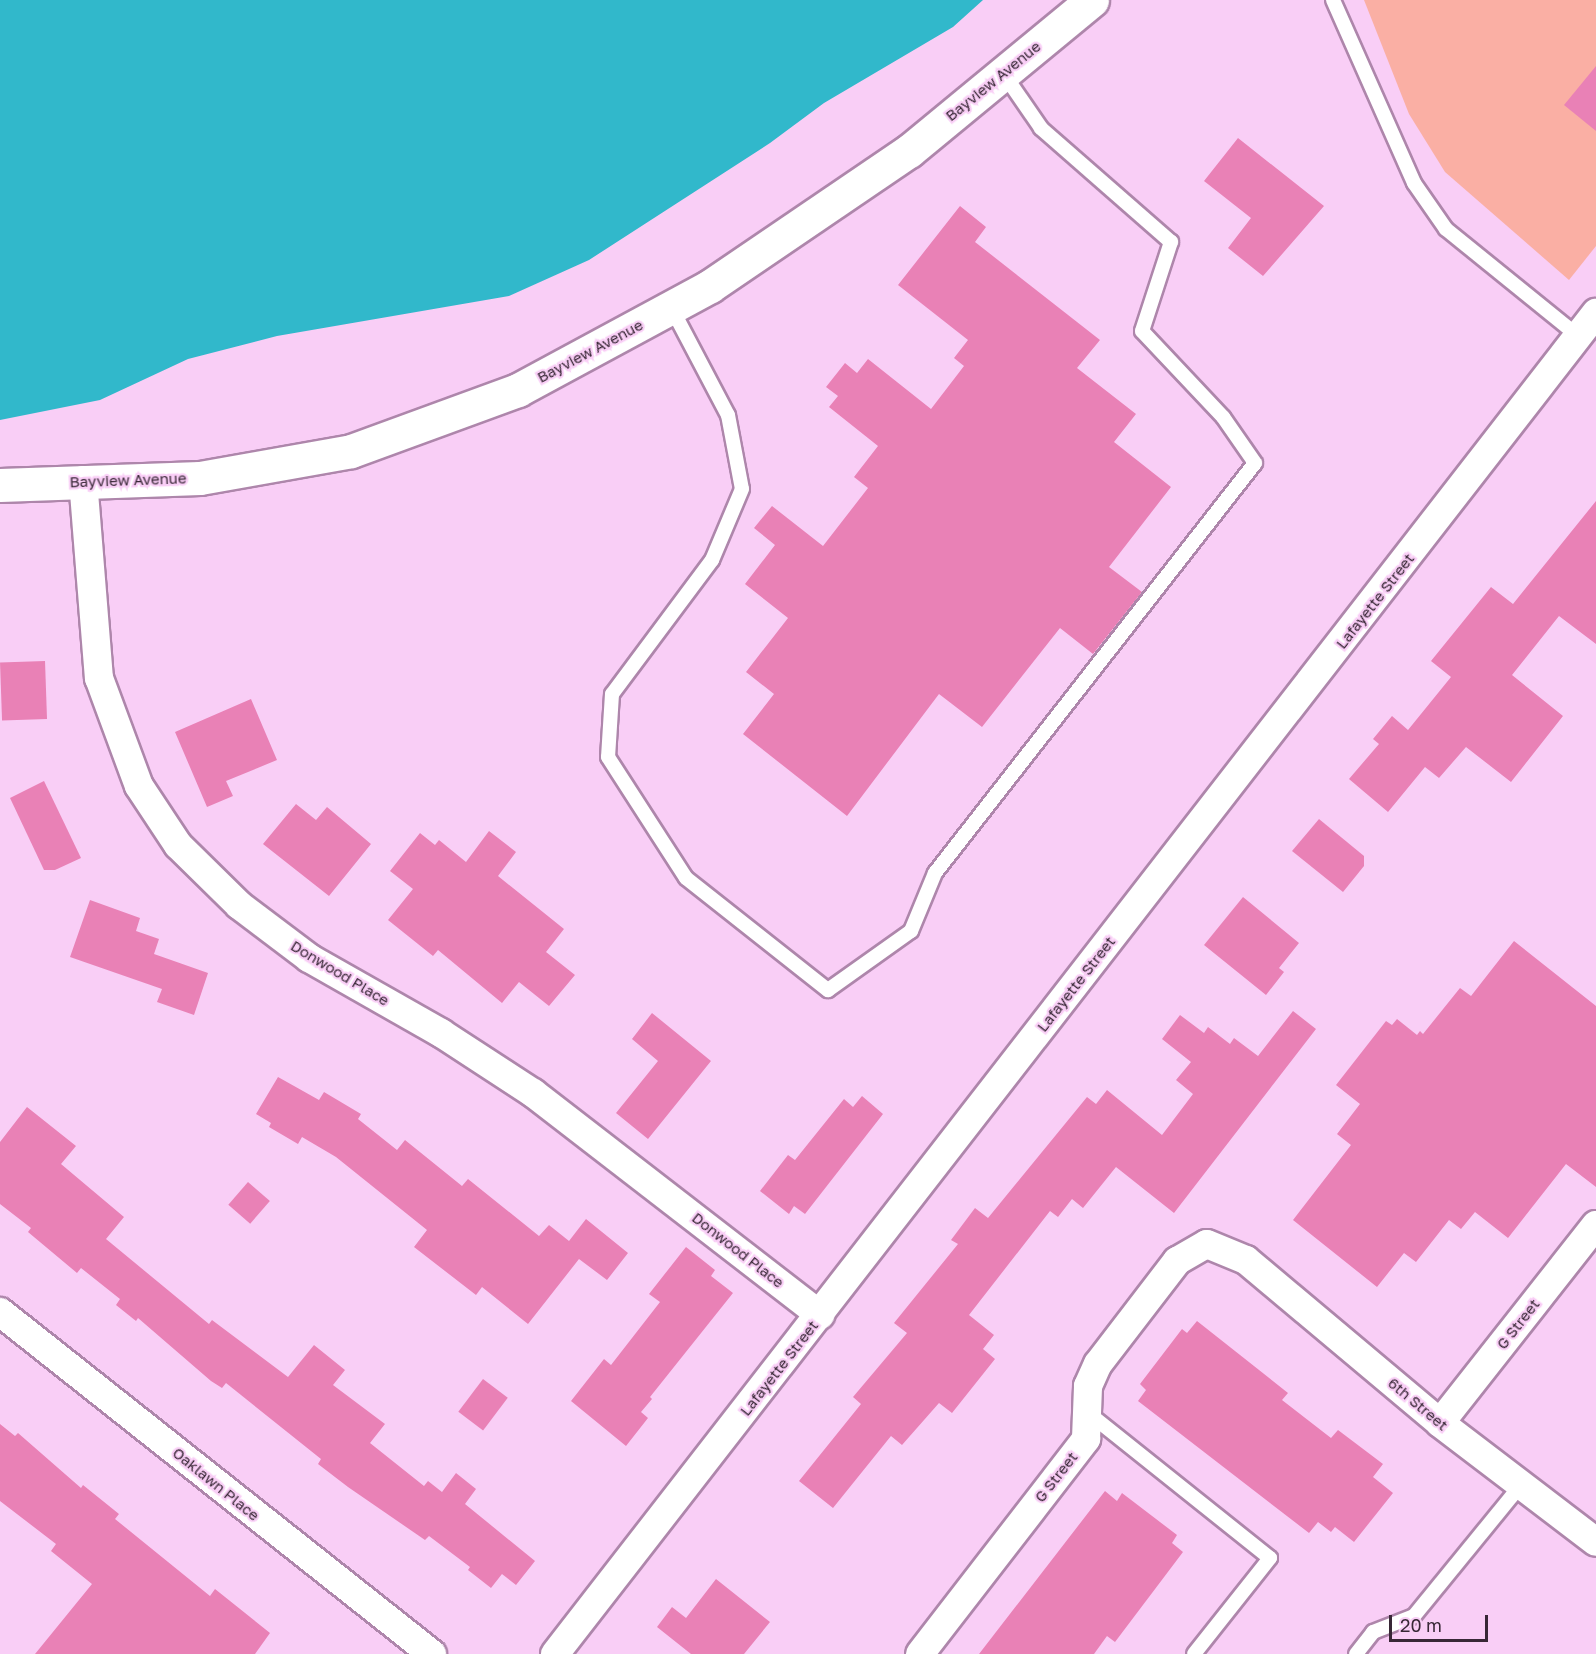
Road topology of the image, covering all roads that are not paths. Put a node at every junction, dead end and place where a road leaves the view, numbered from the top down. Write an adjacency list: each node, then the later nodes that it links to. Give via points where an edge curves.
1 (1092, 0): 3 (street, Bayview Avenue)
2 (1333, 0): 6 (lane, via 1414,183 1446,230)
3 (1003, 74): 4 (street, Bayview Avenue, via 909,151 710,286); 4 (lane, via 1041,128 1171,242 1142,331 1223,417 1255,463 935,873 911,931 828,990 686,878 608,757 612,694 712,560 742,489 728,415)
4 (670, 307): 7 (street, Bayview Avenue, via 518,390 351,451 200,478)
5 (1596, 313): 6 (street, Lafayette Street)
6 (1578, 336): 12 (street, Lafayette Street)
7 (83, 480): 8 (street, Bayview Avenue); 12 (street, Donwood Place, via 99,678 139,786 178,845 239,904 309,958 441,1032 533,1093)
8 (0, 485)
9 (1596, 1225): 14 (street, G Street)
10 (1246, 1260): 13 (street, G Street, via 1207,1244 1178,1261 1098,1364 1088,1386); 14 (street, 6th Street)
11 (0, 1312): 17 (street, Oaklawn Place)
12 (820, 1315): 18 (street, Lafayette Street)
13 (1087, 1412): 19 (street, G Street, via 1086,1439); 20 (lane, via 1270,1558)
14 (1440, 1423): 15 (street, 6th Street)
15 (1521, 1485): 16 (street, 6th Street); 21 (lane, via 1414,1616 1373,1632)
16 (1596, 1542)
17 (432, 1654)
18 (555, 1654)
19 (920, 1654)
20 (1194, 1654)
21 (1356, 1654)

